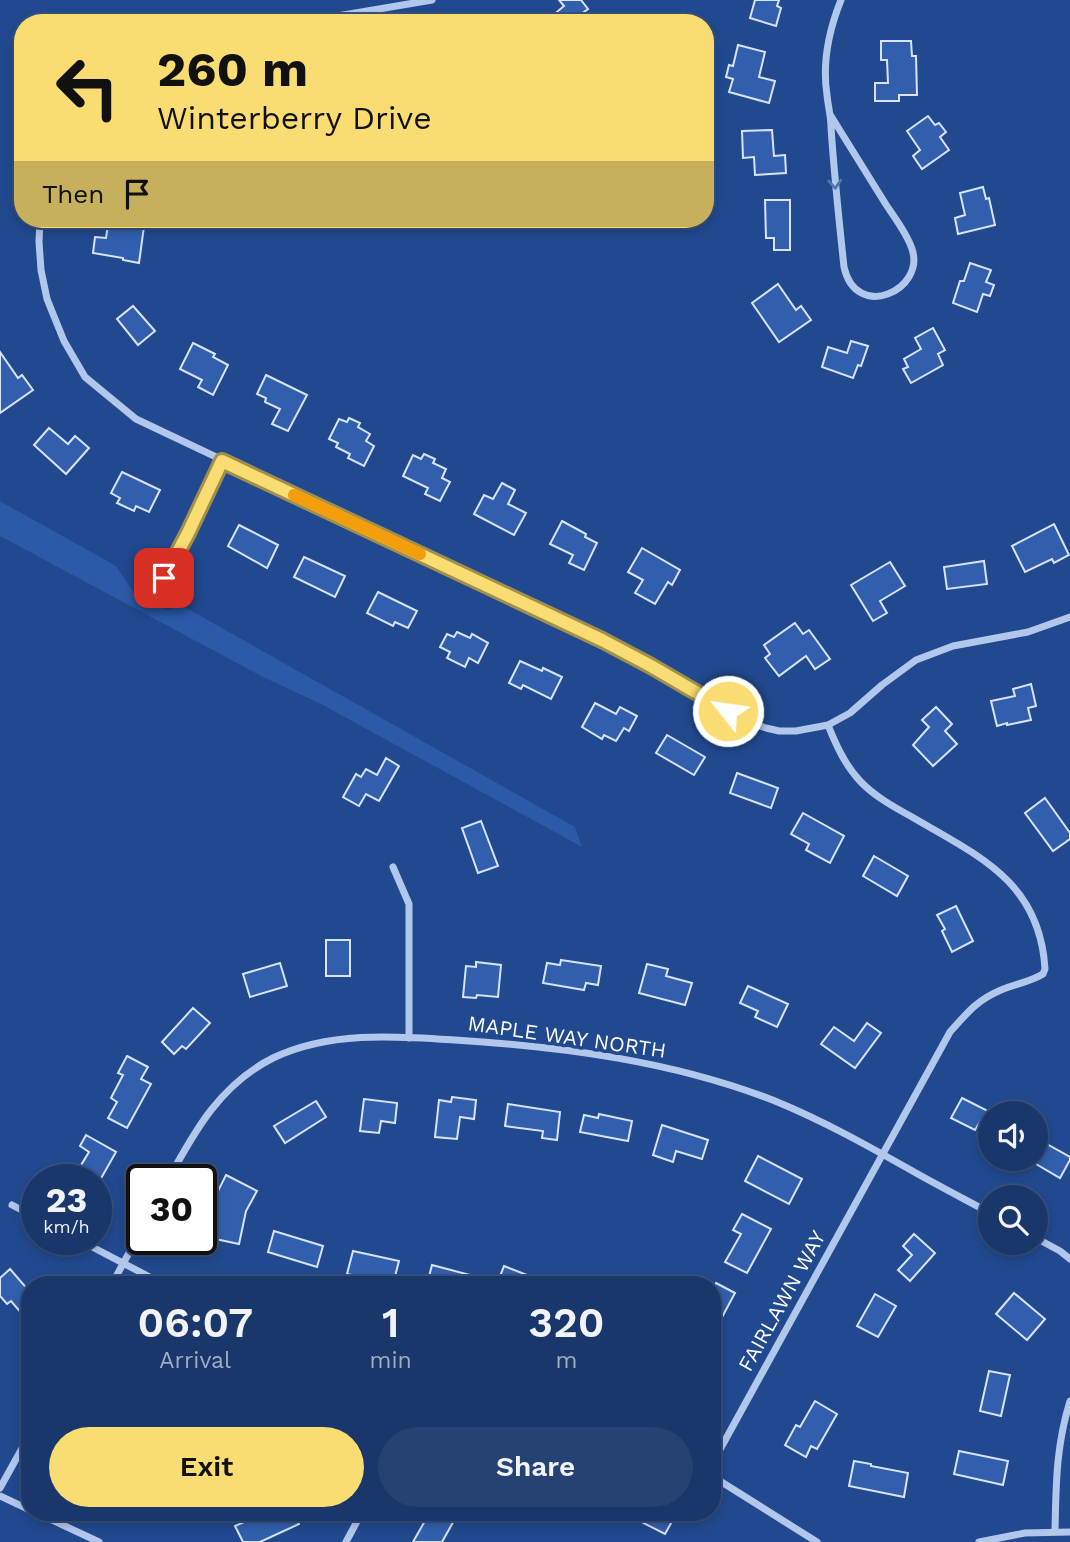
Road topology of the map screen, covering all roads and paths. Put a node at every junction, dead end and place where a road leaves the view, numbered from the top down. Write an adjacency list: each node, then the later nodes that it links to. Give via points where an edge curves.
1 (432, 0): 3 (street)
2 (841, 0): 4 (street, via 826,58)
3 (349, 14)
4 (831, 116): 4 (street, one-way to 4, via 846,279 873,298 888,296 910,274 913,250)
5 (40, 228): 6 (street, via 47,299 85,377 136,419)
6 (222, 461): 7 (street); 9 (street, via 602,640 748,722 779,731)
7 (152, 601)
8 (1070, 617): 9 (street, via 1028,632 953,646 916,660)
9 (828, 725): 12 (street, FAIRLAWN WAY, via 846,764 875,794 971,851 1015,887 1033,918 1044,958 1044,974 987,997 950,1032)
10 (393, 867): 11 (street, via 409,904)
11 (410, 1038): 12 (street, MAPLE WAY NORTH, via 583,1053 690,1073 775,1101); 13 (street, MAPLE WAY NORTH, via 312,1044 273,1058 218,1100)
12 (883, 1154): 15 (street, MAPLE WAY NORTH); 25 (street, FAIRLAWN WAY)
13 (177, 1164)
14 (12, 1205): 16 (street)
15 (978, 1206)
16 (21, 1210)
17 (1048, 1244): 20 (street)
18 (106, 1255): 21 (street)
19 (128, 1255): 21 (street)
20 (1070, 1259)
21 (123, 1264): 22 (street); 23 (street)
22 (116, 1276)
23 (147, 1276)
24 (1070, 1401): 33 (street, via 1056,1466)
25 (721, 1448)
26 (21, 1450): 28 (street)
27 (721, 1482): 37 (street)
28 (0, 1488)
29 (0, 1496): 30 (street)
30 (21, 1506)
31 (54, 1521): 35 (street)
32 (357, 1521): 36 (street)
33 (1055, 1531): 34 (street); 38 (street)
34 (1070, 1532)
35 (99, 1542)
36 (346, 1542)
37 (817, 1542)
38 (979, 1542)

